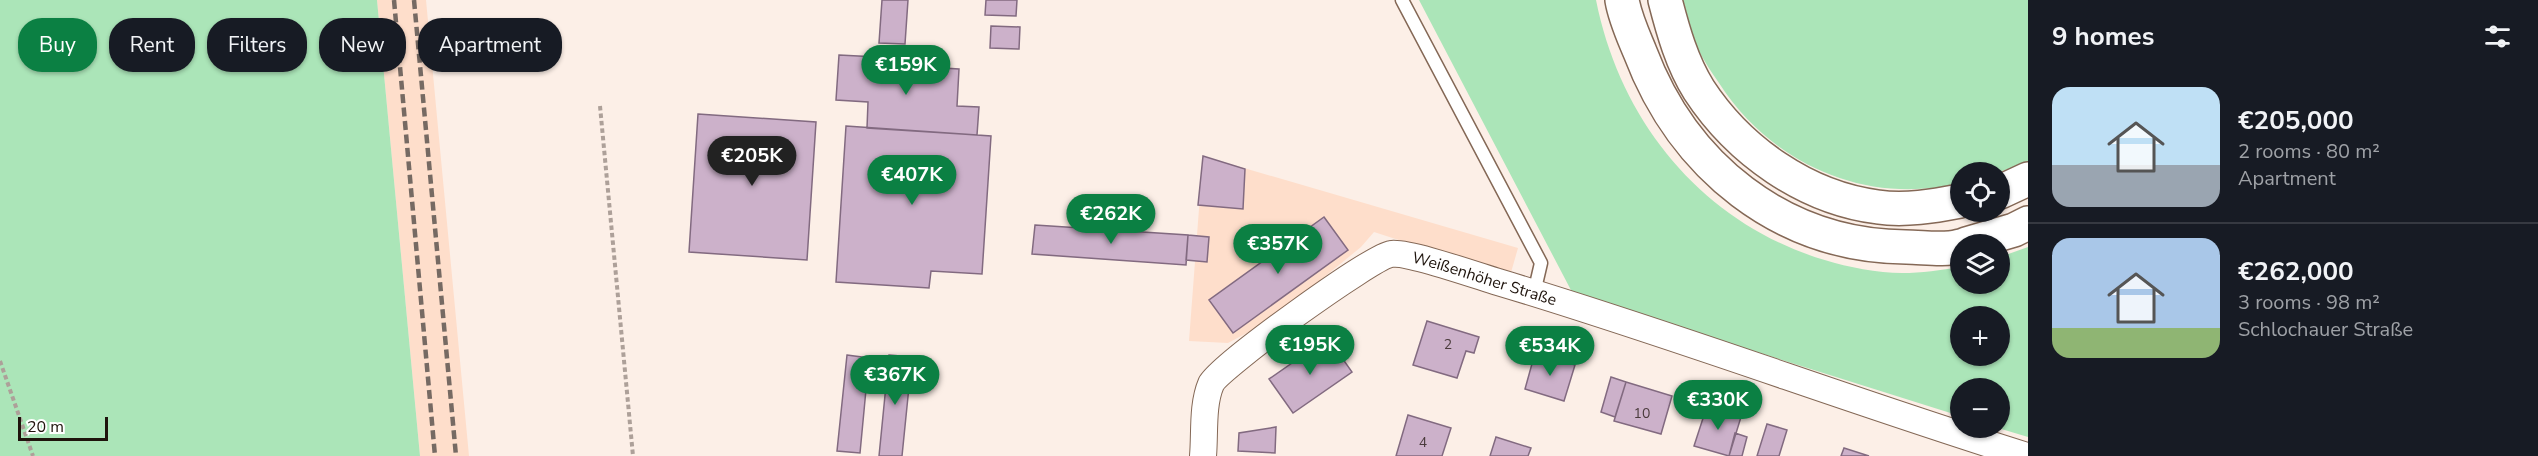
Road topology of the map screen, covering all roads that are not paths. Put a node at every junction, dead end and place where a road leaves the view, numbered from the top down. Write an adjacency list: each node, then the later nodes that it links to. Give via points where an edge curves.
1 (1402, 0): 10 (lane, via 1541,263)
2 (1622, 0): 9 (main road, via 1647,72 1674,119 1713,168 1766,210 1821,235 1894,247)
3 (1665, 0): 6 (main road, via 1677,43 1699,89 1722,120 1775,167 1808,186 1879,207 1914,208)
4 (2028, 179): 5 (main road)
5 (2010, 187)
6 (1950, 203)
7 (2028, 223): 8 (main road)
8 (2000, 234)
9 (1950, 246)
10 (1534, 293): 11 (street, Weißenhöher Straße); 12 (street, Weißenhöher Straße, via 1414,257 1391,254 1366,267 1239,357 1212,381)
11 (2015, 454)
12 (1203, 456)

